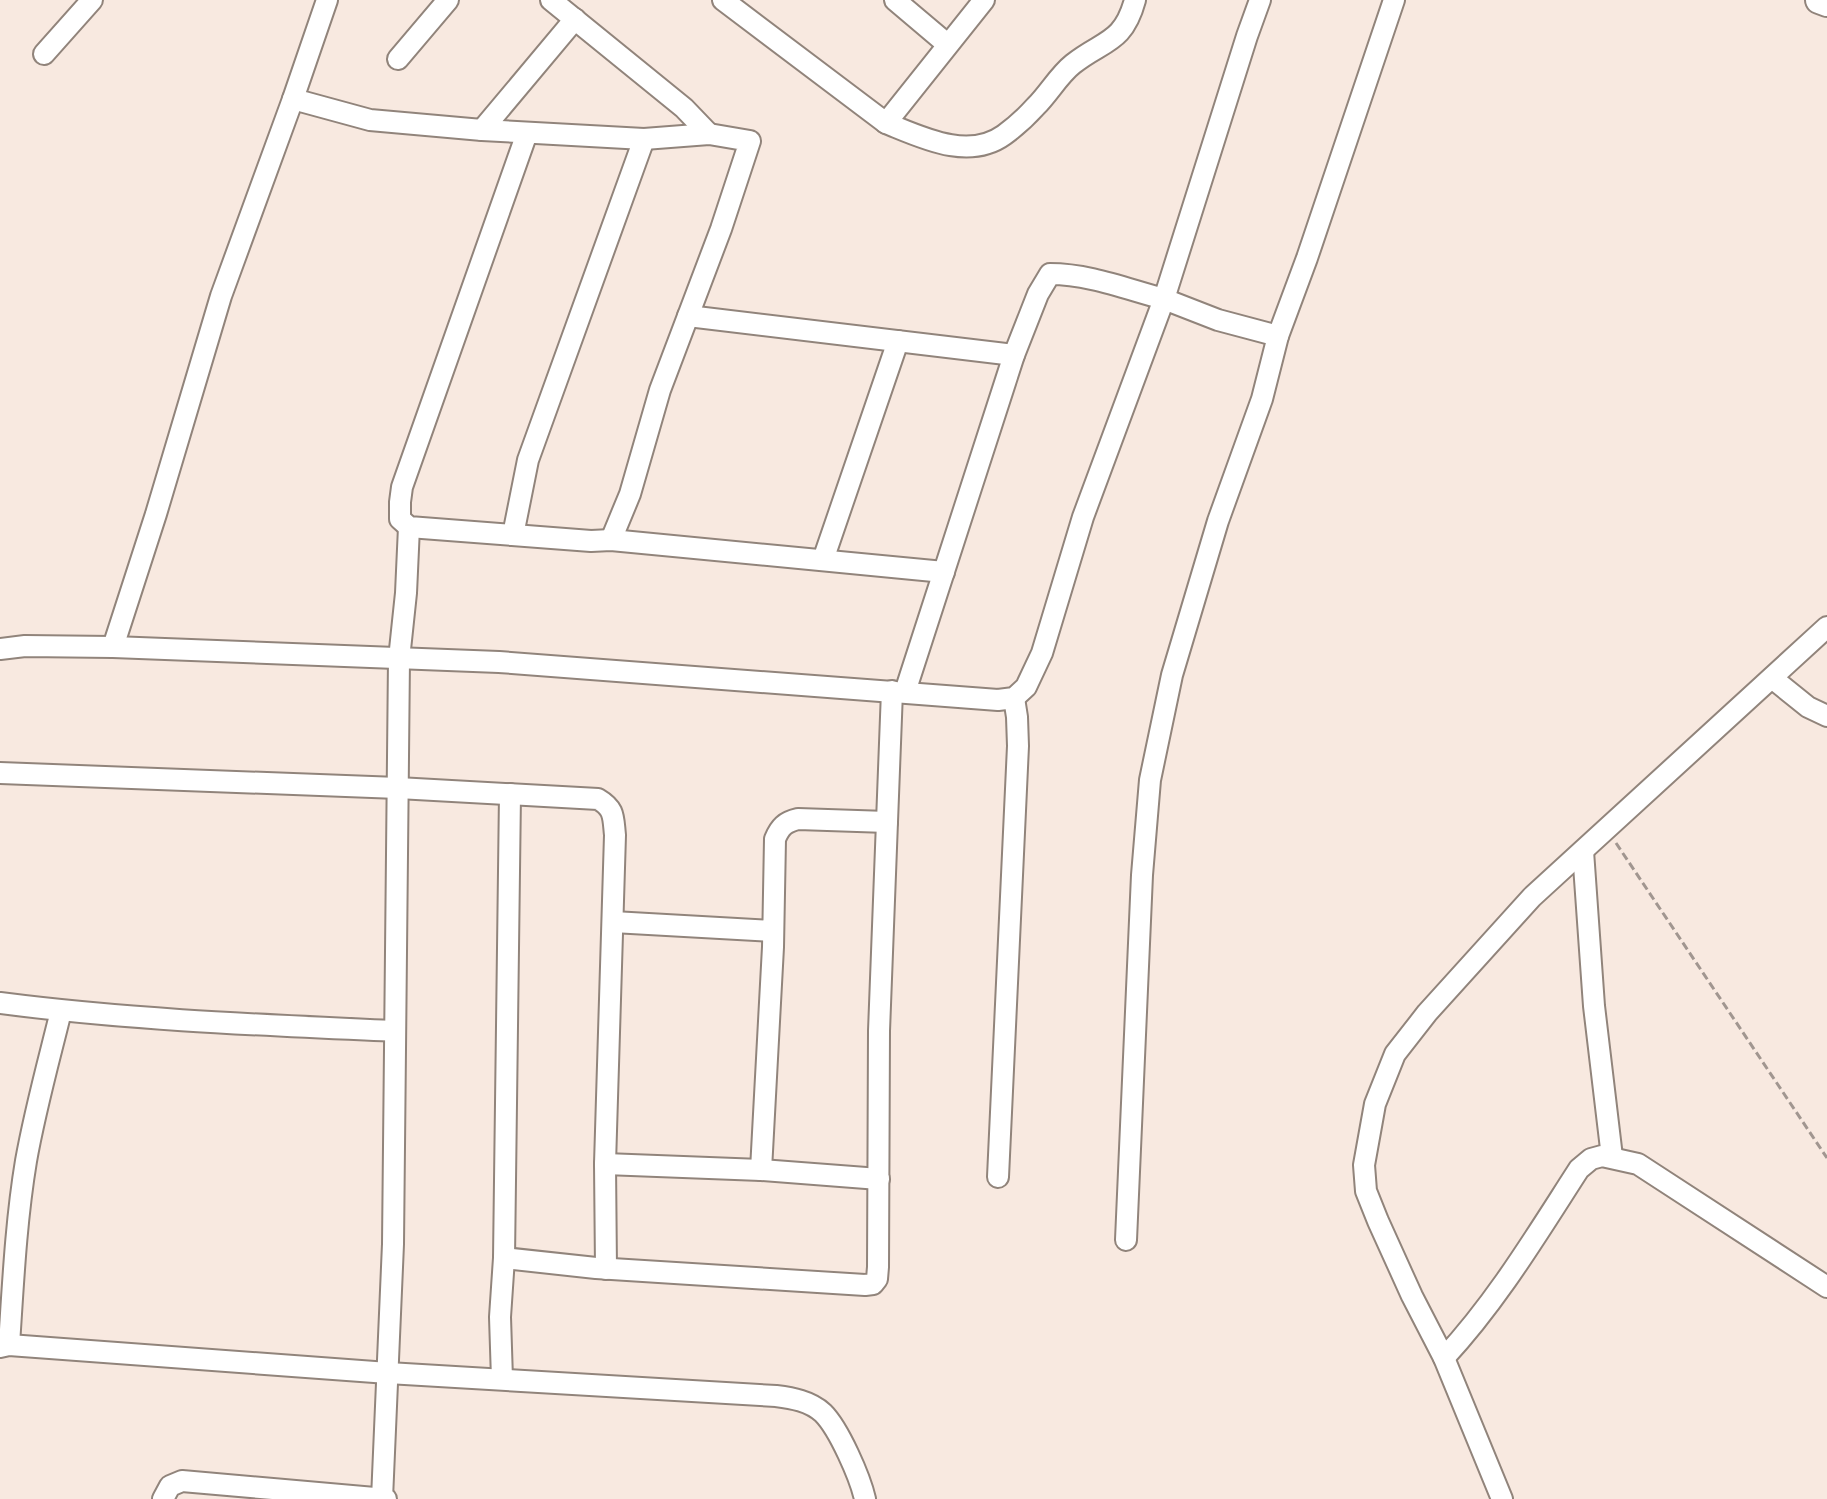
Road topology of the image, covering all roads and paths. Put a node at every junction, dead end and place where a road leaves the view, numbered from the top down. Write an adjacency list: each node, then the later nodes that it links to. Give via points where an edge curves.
1 (92, 0): 15 (street)
2 (327, 0): 17 (street)
3 (448, 0): 16 (street)
4 (551, 0): 13 (street)
5 (723, 0): 18 (street)
6 (895, 0): 14 (street)
7 (984, 0): 14 (street)
8 (1135, 0): 18 (street, via 1118,34 1070,66 1002,137 960,147)
9 (1260, 0): 23 (street)
10 (1394, 0): 25 (street)
11 (1819, 0): 12 (main road)
12 (1827, 3)
13 (575, 19): 19 (street); 21 (street)
14 (947, 44): 18 (street)
15 (44, 54)
16 (398, 59)
17 (293, 99): 19 (street, via 370,120); 34 (street, via 221,296)
18 (886, 123)
19 (482, 130): 20 (street)
20 (527, 133): 22 (street); 28 (street, via 402,487 400,519)
21 (709, 134): 22 (street); 24 (street, via 750,141)
22 (644, 139): 29 (street, via 528,460)
23 (1164, 299): 25 (street); 27 (street, via 1092,279 1050,274); 39 (street, via 1083,517 1042,653 1026,687)
24 (688, 316): 26 (street); 30 (street)
25 (1278, 336): 58 (street, via 1172,675 1150,780)
26 (898, 341): 27 (street); 31 (street)
27 (1014, 355): 32 (street)
28 (409, 527): 29 (street); 36 (street)
29 (513, 535): 30 (street)
30 (611, 540): 31 (street)
31 (823, 560): 32 (street)
32 (944, 572): 38 (street)
33 (1827, 627): 37 (street)
34 (113, 647): 35 (street); 36 (street)
35 (0, 649)
36 (399, 659): 38 (street); 42 (street)
37 (1772, 678): 40 (street); 45 (street)
38 (899, 691): 39 (street); 44 (street)
39 (1014, 698): 56 (street, via 1018,746)
40 (1827, 716)
41 (0, 773): 42 (street)
42 (398, 788): 43 (street); 51 (street)
43 (510, 794): 47 (street, via 598,799 608,805 615,835); 59 (street)
44 (887, 822): 48 (street, via 798,819 779,829); 57 (street)
45 (1607, 830): 46 (street); 53 (path)
46 (1583, 851): 52 (street); 63 (street, via 1532,897 1427,1013 1395,1054 1375,1104 1364,1165 1366,1191)
47 (613, 922): 48 (street); 54 (street)
48 (773, 931): 55 (street)
49 (0, 1003): 50 (street)
50 (61, 1011): 51 (street); 62 (street, via 26,1163)
51 (395, 1031): 64 (street)
52 (1612, 1157): 61 (street, via 1638,1164); 63 (street, via 1591,1159 1579,1169 1492,1303)
53 (1827, 1158)
54 (605, 1164): 55 (street); 60 (street)
55 (761, 1170): 57 (street)
56 (998, 1177)
57 (879, 1179): 60 (street, via 878,1267 873,1284)
58 (1126, 1240)
59 (504, 1258): 60 (street); 65 (street)
60 (606, 1269)
61 (1827, 1287)
62 (4, 1346): 64 (street)
63 (1444, 1358): 70 (street)
64 (388, 1373): 65 (street); 68 (street)
65 (502, 1379): 69 (street, via 800,1400 823,1413 840,1438)
66 (163, 1499): 68 (street, via 170,1486 182,1481)
67 (276, 1499): 68 (street, via 276,1490)
68 (383, 1499)
69 (865, 1499)
70 (1502, 1499)

